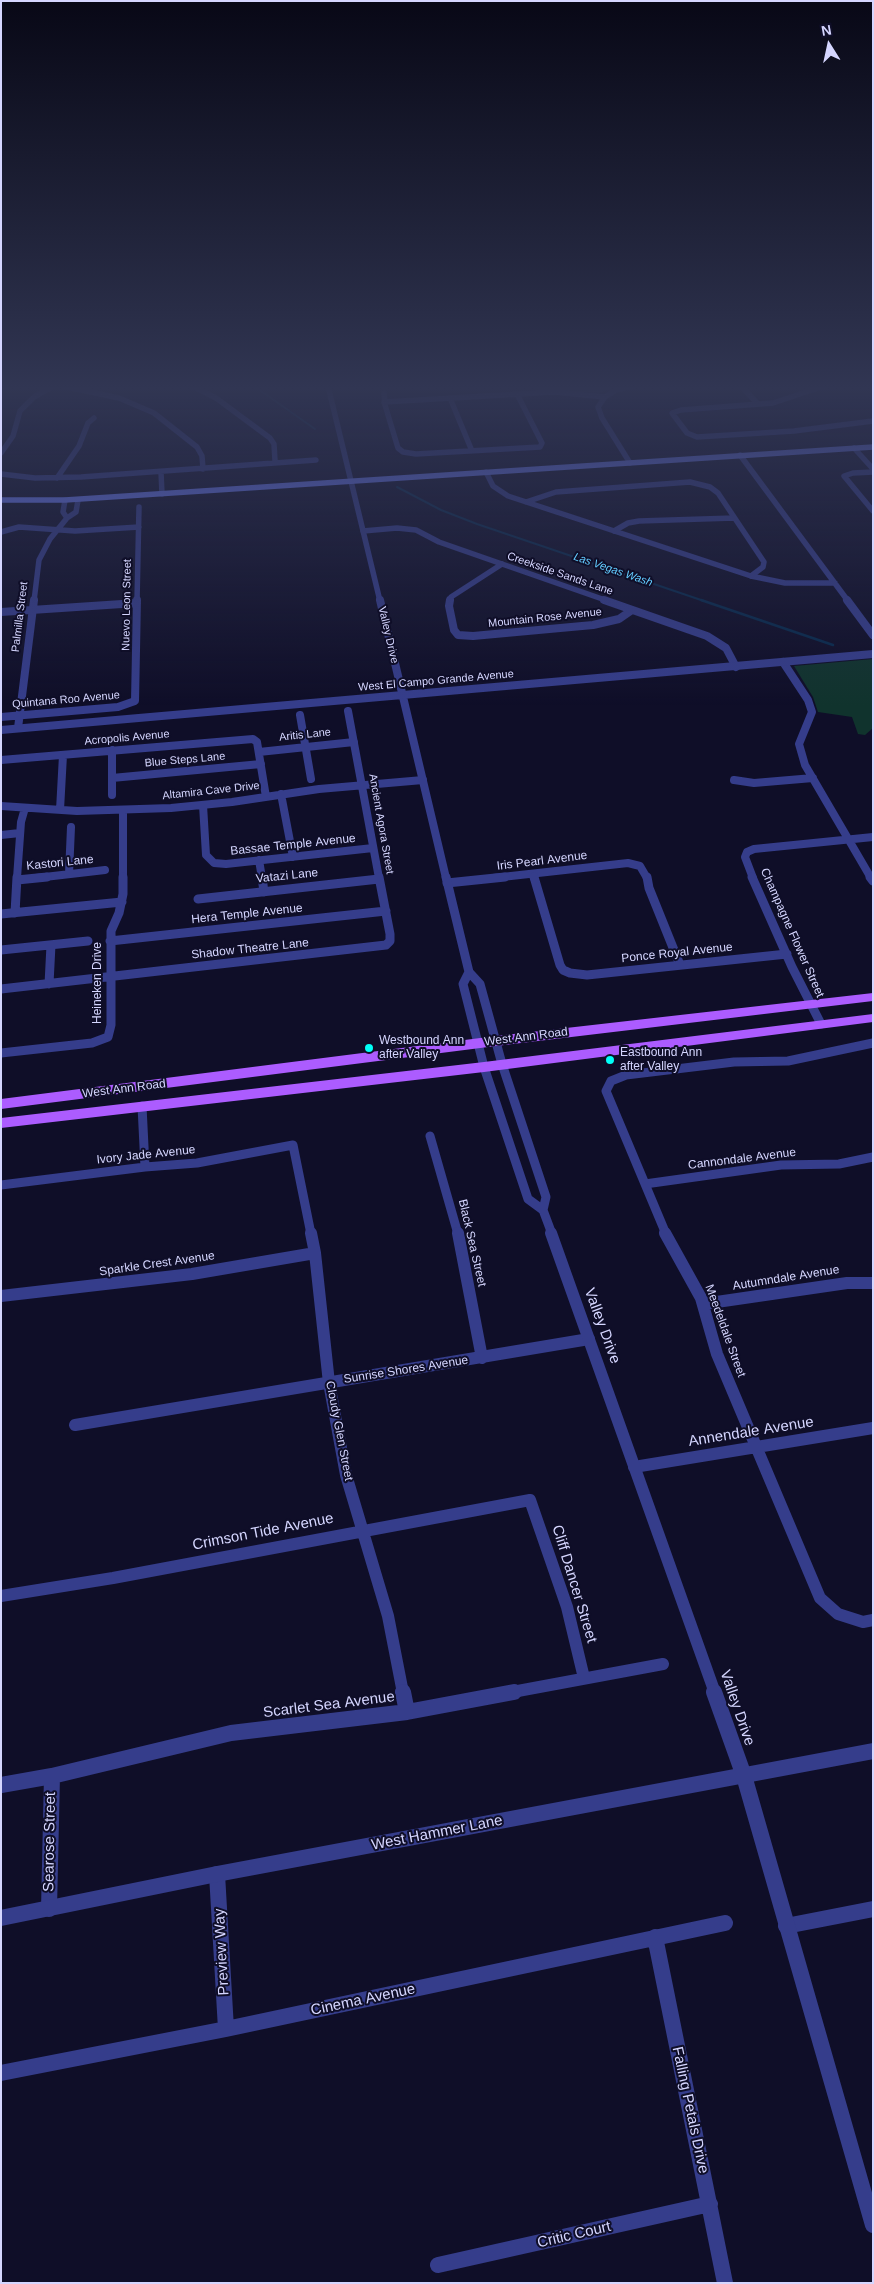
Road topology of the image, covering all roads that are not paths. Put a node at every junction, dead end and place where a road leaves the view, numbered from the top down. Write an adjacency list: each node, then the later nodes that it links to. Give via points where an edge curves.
1 (183, 493): 8 (main road)
2 (354, 493): 21 (street, Valley Drive)
3 (502, 493): 12 (street)
4 (548, 493): 12 (street)
5 (717, 493): 18 (street)
6 (768, 493): 26 (street)
7 (856, 493): 16 (street)
8 (162, 494): 11 (main road)
9 (1, 498): 10 (main road)
10 (66, 500): 11 (main road); 14 (street)
11 (78, 500): 15 (street)
12 (526, 502): 22 (street)
13 (139, 506): 19 (street, Nuevo Leon Street)
14 (63, 510): 15 (street); 17 (street)
15 (76, 510): 17 (street, Palmilla Street)
16 (873, 512)
17 (67, 518): 20 (street, Palmilla Street)
18 (734, 518): 22 (street, via 639,521); 25 (street, via 764,562 763,567)
19 (139, 527): 20 (street); 27 (street, Nuevo Leon Street)
20 (58, 530): 23 (street, via 19,527); 28 (street, Palmilla Street, via 41,553)
21 (363, 531): 24 (street, Creekside Sands Lane, via 413,530); 35 (street, Valley Drive)
22 (614, 531): 25 (street)
23 (1, 532)
24 (502, 564): 29 (street, Creekside Sands Lane); 29 (street, Mountain Rose Avenue, via 451,597 449,606 458,635 593,625 619,619)
25 (751, 576): 26 (street, via 785,583)
26 (835, 583): 31 (street)
27 (137, 603): 28 (street); 36 (street, Nuevo Leon Street, via 135,698)
28 (33, 610): 30 (street); 38 (street, Palmilla Street)
29 (632, 610): 34 (street, Creekside Sands Lane, via 715,640 726,648)
30 (1, 612)
31 (873, 635)
32 (873, 654): 33 (street, West El Campo Grande Avenue)
33 (783, 662): 34 (street, West El Campo Grande Avenue); 51 (street, via 812,712 799,744)
34 (736, 666): 35 (street, West El Campo Grande Avenue)
35 (402, 695): 41 (street, West El Campo Grande Avenue); 53 (street, Valley Drive)
36 (132, 703): 38 (street, Quintana Roo Avenue)
37 (348, 711): 43 (street, Ancient Agora Street)
38 (19, 715): 40 (street, Quintana Roo Avenue); 41 (street, Palmilla Street)
39 (300, 715): 44 (street)
40 (1, 717)
41 (18, 728): 42 (street, West El Campo Grande Avenue)
42 (1, 730)
43 (354, 742): 44 (street, Aritis Lane); 55 (street, Ancient Agora Street)
44 (305, 747): 46 (street, Aritis Lane); 52 (street)
45 (112, 750): 46 (street, Acropolis Avenue, via 239,739 255,740); 47 (street, Acropolis Avenue); 50 (street)
46 (259, 752): 49 (street)
47 (63, 755): 48 (street, Acropolis Avenue); 62 (street)
48 (1, 760)
49 (261, 764): 50 (street, Blue Steps Lane); 58 (street)
50 (112, 778): 57 (street)
51 (813, 778): 54 (street, via 754,783); 68 (street)
52 (311, 779)
53 (423, 780): 55 (street, Altamira Cave Drive); 78 (street, Valley Drive)
54 (734, 780)
55 (363, 785): 56 (street, Altamira Cave Drive); 69 (street, Ancient Agora Street)
56 (281, 794): 58 (street, Altamira Cave Drive); 70 (street)
57 (112, 795)
58 (266, 797): 59 (street, Altamira Cave Drive)
59 (203, 805): 63 (street, Altamira Cave Drive); 71 (street, Bassae Temple Avenue, via 206,855 210,861)
60 (1, 806): 61 (street, Altamira Cave Drive)
61 (25, 808): 62 (street, Altamira Cave Drive); 65 (street)
62 (60, 810): 63 (street, Altamira Cave Drive)
63 (123, 810): 81 (street, Heineken Drive)
64 (71, 826): 73 (street)
65 (20, 833): 66 (street); 76 (street)
66 (1, 835)
67 (873, 837): 68 (street)
68 (849, 840): 77 (street); 90 (street, Champagne Flower Street, via 747,852 745,860)
69 (374, 848): 70 (street, Bassae Temple Avenue); 75 (street, Ancient Agora Street)
70 (293, 857): 71 (street, Bassae Temple Avenue)
71 (259, 860): 79 (street)
72 (105, 870): 73 (street, Kastori Lane)
73 (69, 874): 76 (street, Kastori Lane)
74 (533, 874): 78 (street, Iris Pearl Avenue); 91 (street, Iris Pearl Avenue, via 628,863 640,866 647,875 649,888); 91 (street, Ponce Royal Avenue, via 563,970 587,975)
75 (379, 879): 79 (street, Vatazi Lane); 82 (street, Ancient Agora Street)
76 (17, 880): 83 (street)
77 (873, 881)
78 (447, 884): 92 (street, Valley Drive)
79 (264, 892): 80 (street, Vatazi Lane)
80 (198, 899)
81 (122, 902): 83 (street); 86 (street, Heineken Drive)
82 (386, 911): 86 (street, Hera Temple Avenue); 87 (street, Ancient Agora Street)
83 (14, 913): 84 (street)
84 (1, 914)
85 (88, 941): 88 (street)
86 (110, 941): 93 (street, Heineken Drive)
87 (390, 941): 93 (street, Shadow Theatre Lane, via 381,947)
88 (51, 945): 89 (street); 94 (street)
89 (1, 950)
90 (787, 954): 91 (street, Ponce Royal Avenue); 97 (street, Champagne Flower Street)
91 (680, 965)
92 (469, 972): 100 (street, Valley Drive, via 480,984); 101 (street, Valley Drive, via 463,984)
93 (110, 976): 94 (street, Shadow Theatre Lane); 103 (street, Heineken Drive, via 111,1025 108,1037 92,1043)
94 (50, 984): 95 (street, Shadow Theatre Lane)
95 (1, 989)
96 (873, 997): 97 (main road, West Ann Road)
97 (810, 1005): 99 (street, Champagne Flower Street); 100 (main road, West Ann Road)
98 (873, 1018): 99 (main road, West Ann Road)
99 (820, 1024): 104 (main road, West Ann Road)
100 (496, 1041): 101 (main road, West Ann Road); 104 (street, Valley Drive)
101 (478, 1043): 105 (street, Valley Drive); 106 (main road, West Ann Road)
102 (873, 1043): 115 (street, Meedeldale Street, via 799,1059 724,1063 626,1075 611,1081 606,1091)
103 (1, 1053)
104 (502, 1064): 105 (main road, West Ann Road); 117 (street, Valley Drive, via 546,1196)
105 (484, 1067): 109 (main road, West Ann Road); 117 (street, Valley Drive, via 528,1199)
106 (218, 1078): 107 (main road, West Ann Road); 109 (main road, via 213,1087 151,1096)
107 (80, 1094): 108 (main road, West Ann Road); 109 (main road)
108 (1, 1104)
109 (142, 1106): 110 (main road, West Ann Road); 114 (street)
110 (1, 1123)
111 (430, 1136): 123 (street, Black Sea Street, via 458,1234)
112 (294, 1145): 114 (street, Ivory Jade Avenue, via 197,1163); 118 (street, Cloudy Glen Street)
113 (873, 1158): 115 (street, Cannondale Avenue, via 839,1164 781,1165)
114 (145, 1167): 116 (street, Ivory Jade Avenue)
115 (645, 1184): 121 (street, Meedeldale Street, via 668,1240)
116 (1, 1185)
117 (543, 1210): 122 (street, Valley Drive)
118 (315, 1253): 120 (street, Sparkle Crest Avenue, via 192,1274); 124 (street, Cloudy Glen Street)
119 (873, 1283): 121 (street, Autumndale Avenue, via 847,1283)
120 (1, 1296)
121 (703, 1304): 127 (street, Meedeldale Street, via 716,1354)
122 (589, 1339): 123 (street, Sunrise Shores Avenue); 128 (street, Valley Drive)
123 (482, 1358): 124 (street, Sunrise Shores Avenue)
124 (329, 1383): 125 (street, Sunrise Shores Avenue); 130 (street, Cloudy Glen Street, via 346,1475)
125 (75, 1425)
126 (873, 1428): 127 (street, Annendale Avenue)
127 (757, 1448): 128 (street, Annendale Avenue); 132 (street, Meedeldale Street, via 820,1598 838,1614 863,1622)
128 (634, 1467): 138 (street, Valley Drive)
129 (530, 1500): 130 (street, Crimson Tide Avenue); 134 (street, Cliff Dancer Street, via 567,1608)
130 (363, 1530): 131 (street, Crimson Tide Avenue); 135 (street, Cloudy Glen Street, via 388,1616)
131 (1, 1596)
132 (873, 1620)
133 (663, 1664): 134 (street, Scarlet Sea Avenue)
134 (584, 1678): 135 (street, Scarlet Sea Avenue)
135 (407, 1712): 137 (street, Scarlet Sea Avenue, via 232,1733)
136 (873, 1751): 138 (street, West Hammer Lane)
137 (52, 1776): 139 (street, Scarlet Sea Avenue); 141 (street, Searose Street)
138 (744, 1776): 140 (street, West Hammer Lane); 145 (street, Valley Drive)
139 (1, 1785)
140 (217, 1874): 141 (street, West Hammer Lane); 147 (street, Preview Way)
141 (49, 1909): 143 (street, West Hammer Lane)
142 (873, 1910): 145 (street)
143 (1, 1918)
144 (725, 1923): 146 (street, Cinema Avenue)
145 (786, 1926): 150 (street, Valley Drive)
146 (655, 1937): 147 (street, Cinema Avenue); 149 (street, Falling Petals Drive)
147 (226, 2029): 148 (street, Cinema Avenue)
148 (1, 2073)
149 (710, 2204): 151 (street, Critic Court); 152 (street, Falling Petals Drive)
150 (873, 2225)
151 (438, 2265)
152 (725, 2283)

